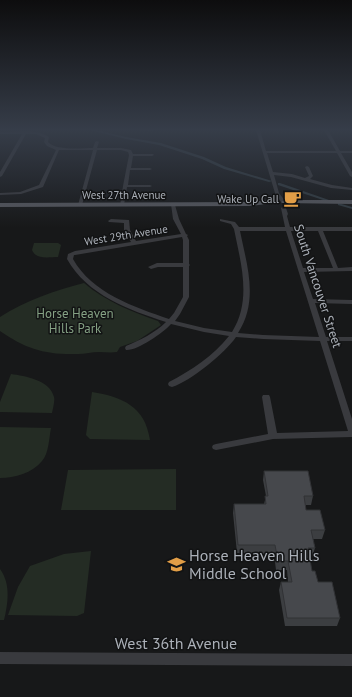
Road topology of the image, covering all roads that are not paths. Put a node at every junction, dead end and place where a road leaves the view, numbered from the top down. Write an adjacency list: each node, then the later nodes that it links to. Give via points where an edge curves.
1 (8, 163): 11 (street)
2 (52, 163): 17 (street, via 43,184)
3 (91, 163): 25 (street)
4 (129, 163): 8 (street)
5 (268, 163): 10 (street)
6 (344, 163): 12 (street)
7 (307, 167): 13 (street, via 311,176)
8 (128, 169): 9 (street); 14 (street)
9 (150, 169)
10 (271, 173): 13 (street); 19 (street)
11 (0, 176)
12 (352, 176)
13 (305, 180): 16 (street, via 336,189)
14 (125, 186): 15 (street); 26 (street)
15 (150, 186)
16 (352, 189)
17 (32, 190): 18 (street); 20 (street)
18 (38, 193)
19 (277, 193): 22 (street); 23 (street)
20 (0, 194)
21 (352, 202): 23 (main road, West 27th Avenue)
22 (275, 204): 23 (main road, West 27th Avenue); 27 (main road, West 27th Avenue); 28 (street, South Vancouver Street)
23 (284, 204): 28 (street, South Vancouver Street)
24 (0, 205): 25 (main road, West 27th Avenue)
25 (80, 205): 26 (main road, West 27th Avenue)
26 (122, 205): 27 (main road, West 27th Avenue)
27 (173, 205): 35 (street, via 176,219)
28 (284, 216): 32 (street, South Vancouver Street)
29 (222, 220): 31 (street, via 232,223)
30 (111, 222): 36 (street, via 127,221 127,230)
31 (237, 229): 32 (street); 45 (street, via 247,297 243,317)
32 (288, 229): 33 (street); 41 (street, South Vancouver Street)
33 (320, 229): 34 (street); 39 (street)
34 (352, 229)
35 (185, 235): 36 (street, West 29th Avenue); 37 (street)
36 (134, 243): 44 (street, West 29th Avenue, via 71,254 70,259 74,268 101,292 132,308)
37 (187, 265): 38 (street); 44 (street, via 186,297 181,309)
38 (151, 268)
39 (336, 269): 40 (street); 41 (street)
40 (352, 269)
41 (301, 270): 42 (street, South Vancouver Street)
42 (311, 302): 43 (street); 47 (street, South Vancouver Street)
43 (352, 302)
44 (170, 322): 45 (street); 48 (street, via 150,338)
45 (234, 335): 47 (street); 49 (street, via 214,357)
46 (352, 339): 47 (street)
47 (323, 340): 51 (street, South Vancouver Street)
48 (128, 348)
49 (172, 384)
50 (266, 397): 52 (street)
51 (352, 433): 52 (street)
52 (273, 436): 53 (street)
53 (216, 447)
54 (0, 658): 55 (street, West 36th Avenue)
55 (352, 660)

